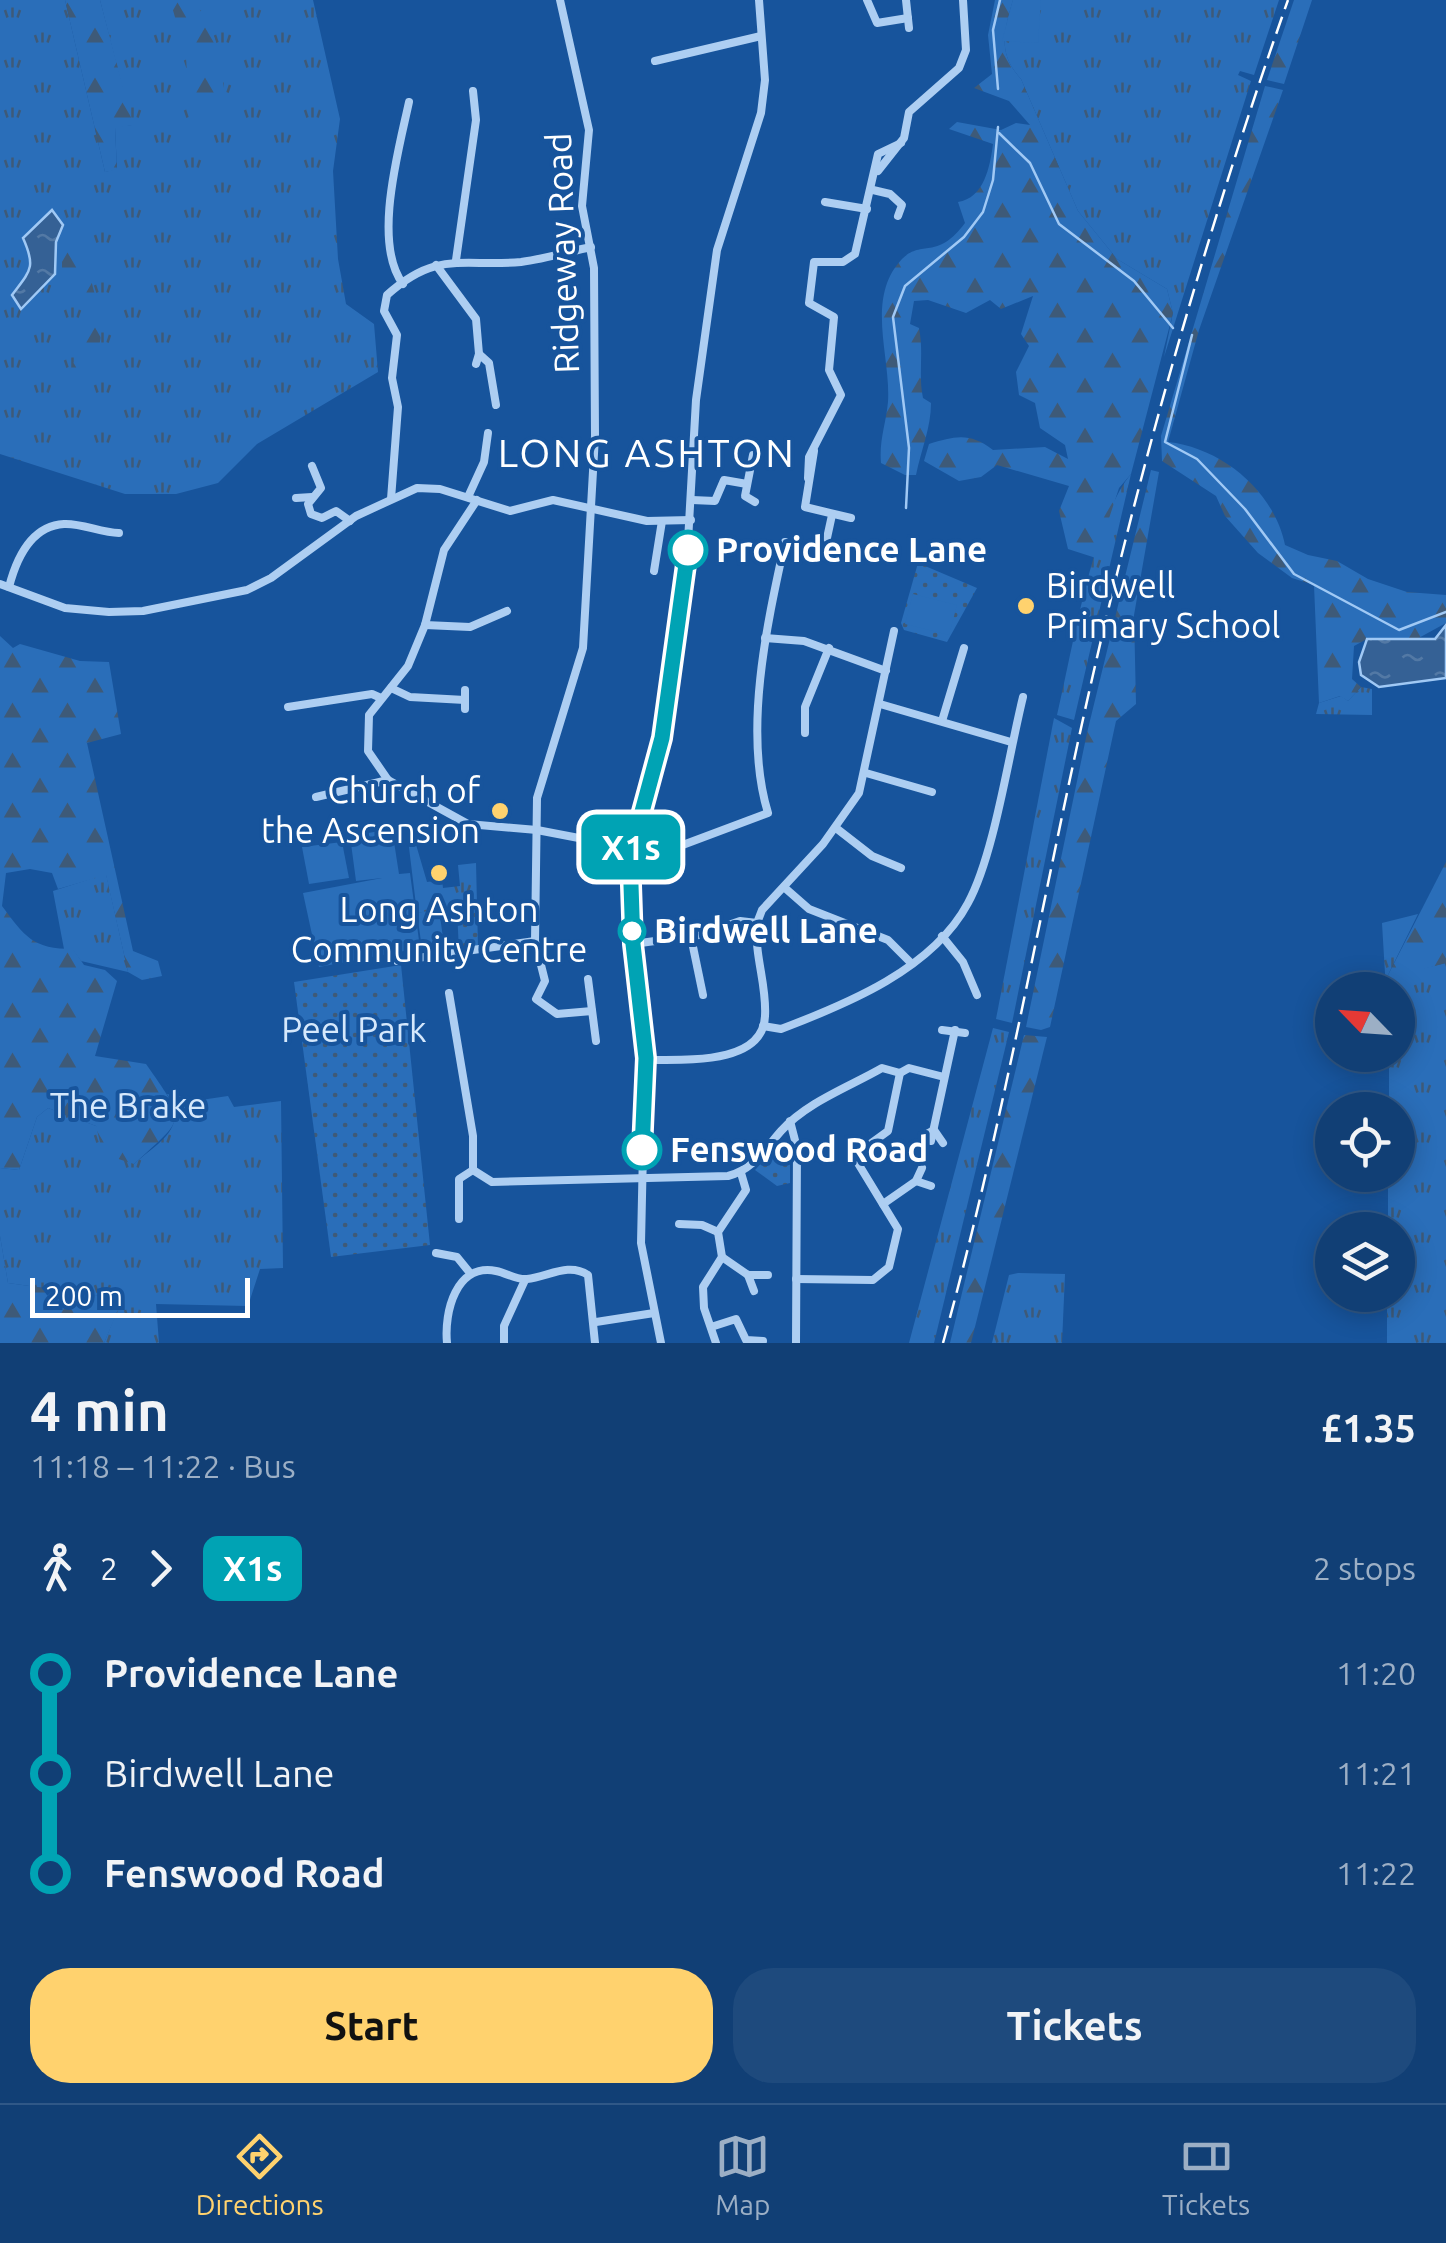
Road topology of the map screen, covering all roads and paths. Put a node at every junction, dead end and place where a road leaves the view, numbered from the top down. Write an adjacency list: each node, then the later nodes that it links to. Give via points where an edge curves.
1 (560, 0): 16 (street, Ridgeway Road, via 586,112 582,206)
2 (759, 0): 6 (street)
3 (867, 0): 4 (street, via 877,23 908,23)
4 (906, 0)
5 (963, 0): 10 (street, via 966,50 960,68 909,112 901,142 878,154)
6 (762, 36): 7 (street); 29 (street, via 761,113 717,250 696,400)
7 (655, 61)
8 (473, 91): 17 (street, via 476,120)
9 (409, 102): 19 (street, via 392,180 390,252)
10 (873, 190): 13 (street); 14 (street)
11 (825, 202): 14 (street)
12 (914, 203): 13 (street)
13 (902, 205): 15 (street)
14 (867, 209): 32 (street, via 850,259 814,262 809,303 834,317 828,364 841,395 807,464 805,506)
15 (898, 216)
16 (591, 247): 17 (street, via 522,262); 31 (street, Ridgeway Road, via 596,436)
17 (456, 260): 18 (street)
18 (436, 265): 19 (street); 20 (street, via 476,318 476,362 489,363 500,393)
19 (403, 284): 28 (street, via 384,305 397,335)
20 (496, 405)
21 (488, 433): 27 (street)
22 (753, 455): 24 (street)
23 (312, 466): 25 (street, via 321,488)
24 (747, 484): 29 (street, via 724,480 715,501); 30 (street, via 744,496)
25 (312, 497): 26 (street); 36 (street, via 313,516 336,511)
26 (296, 498)
27 (472, 498): 28 (street, via 428,488); 31 (street, via 510,511 552,500); 43 (street, via 444,550)
28 (391, 499): 36 (street)
29 (692, 500): 35 (street)
30 (755, 502)
31 (590, 506): 34 (street); 63 (street, Ridgeway Road, via 582,648 540,784)
32 (832, 515): 33 (street); 38 (street)
33 (851, 518)
34 (662, 520): 35 (street); 40 (street)
35 (691, 520): 64 (street, via 664,725)
36 (350, 521): 41 (street, via 264,583 143,611 76,610)
37 (119, 534): 41 (street, via 51,527 19,554)
38 (827, 538)
39 (784, 542): 45 (street)
40 (654, 571)
41 (4, 585)
42 (501, 612): 43 (street, via 461,628)
43 (425, 625): 49 (street)
44 (894, 631): 48 (street)
45 (765, 638): 46 (street); 64 (street, via 757,776 768,813 654,855)
46 (829, 648): 48 (street); 56 (street, via 805,706)
47 (964, 648): 55 (street)
48 (886, 671): 53 (street)
49 (392, 688): 51 (street); 52 (street, via 410,698)
50 (1023, 696): 57 (street)
51 (381, 698): 54 (street); 59 (street, via 369,715 366,739)
52 (465, 700)
53 (880, 704): 55 (street); 58 (street)
54 (288, 707)
55 (942, 721): 57 (street)
56 (805, 733)
57 (1011, 742): 69 (street, via 976,883)
58 (866, 773): 60 (street); 62 (street)
59 (388, 780): 61 (street); 63 (street, via 468,824)
60 (932, 792)
61 (316, 797)
62 (836, 828): 65 (street); 66 (street)
63 (537, 830): 64 (street); 70 (street, Ridgeway Road)
64 (631, 852): 71 (street)
65 (901, 868)
66 (785, 888): 67 (street); 73 (street, via 809,909 888,940)
67 (757, 924): 68 (street, via 740,921); 79 (street)
68 (691, 936): 71 (street); 76 (street)
69 (942, 936): 73 (street); 77 (street, via 963,962)
70 (535, 941): 72 (street); 78 (street, Ridgeway Road, via 546,981 534,996 557,1014)
71 (633, 944): 82 (street)
72 (397, 962)
73 (911, 962): 79 (street, via 796,1024)
74 (588, 979): 78 (street)
75 (449, 993): 90 (street)
76 (703, 995)
77 (976, 995)
78 (592, 1011): 81 (street)
79 (763, 1026): 82 (street, via 750,1043 725,1055)
80 (942, 1030): 84 (street, via 960,1032)
81 (596, 1042)
82 (646, 1060): 93 (street)
83 (900, 1073): 84 (street, via 909,1068); 85 (street, via 882,1068); 97 (street, via 888,1131 857,1157)
84 (944, 1077): 86 (street)
85 (790, 1121): 91 (street); 107 (street, via 797,1148)
86 (934, 1130): 87 (street); 88 (street)
87 (927, 1139)
88 (943, 1143)
89 (922, 1168): 95 (street)
90 (473, 1170): 93 (street, via 492,1182); 94 (street)
91 (740, 1173): 93 (street); 100 (street, via 746,1190)
92 (448, 1175): 94 (street)
93 (642, 1176): 110 (street, via 640,1243)
94 (459, 1178): 98 (street, via 459,1215)
95 (916, 1181): 96 (street); 97 (street)
96 (931, 1186)
97 (883, 1204): 107 (street, via 899,1237 885,1274 872,1280)
98 (448, 1210)
99 (679, 1224): 100 (street)
100 (718, 1232): 102 (street)
101 (436, 1252): 103 (street, via 457,1257)
102 (722, 1258): 104 (street); 113 (street, via 703,1287)
103 (470, 1273): 106 (street, via 495,1270); 115 (street, via 448,1314)
104 (748, 1275): 105 (street); 108 (street)
105 (768, 1275)
106 (525, 1280): 112 (street, via 592,1272); 116 (street, via 504,1326)
107 (796, 1280): 120 (street)
108 (754, 1291)
109 (737, 1306): 111 (street)
110 (654, 1313): 112 (street); 118 (street)
111 (736, 1319): 113 (street); 114 (street, via 746,1340)
112 (596, 1322): 117 (street)
113 (711, 1327): 119 (street)
114 (763, 1341)
115 (447, 1343)
116 (504, 1343)
117 (595, 1343)
118 (661, 1343)
119 (716, 1343)
120 (796, 1343)

